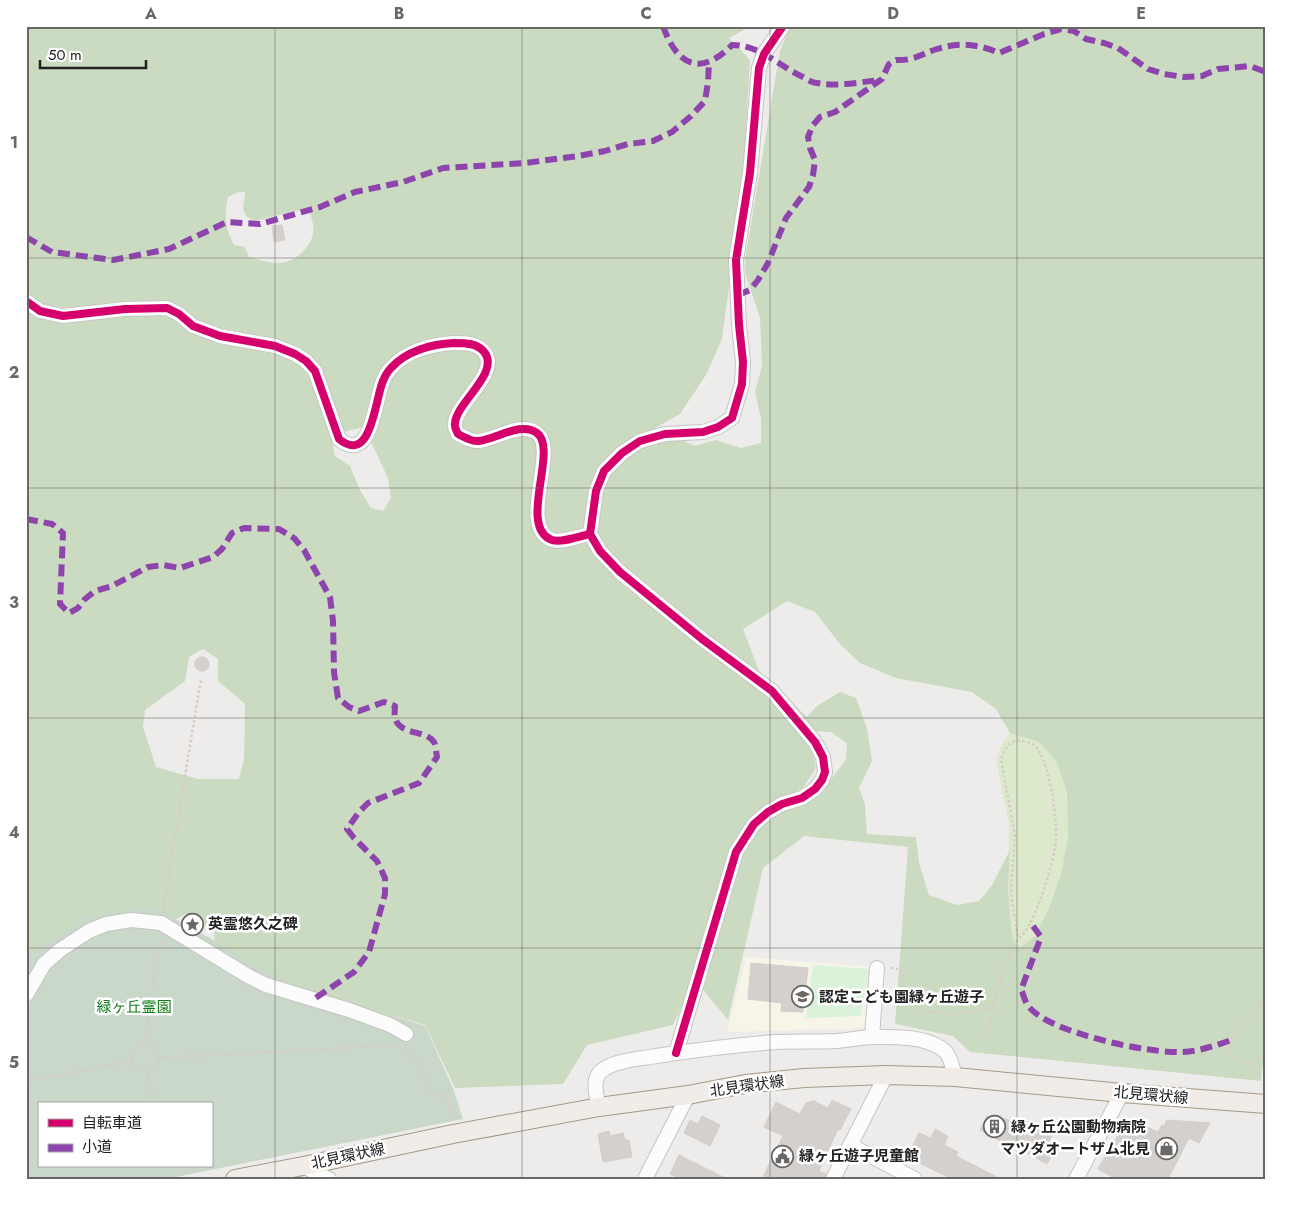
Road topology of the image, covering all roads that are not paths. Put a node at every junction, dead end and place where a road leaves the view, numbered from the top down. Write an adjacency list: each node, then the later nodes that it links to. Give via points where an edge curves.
1 (782, 26): 3 (street, via 759,68 750,172 736,260 743,362 742,384 732,418 703,432 665,434 640,442 622,453 604,471 596,491)
2 (26, 301): 3 (street, via 40,311 63,316 167,308 193,326 220,336 275,346 295,354 315,371 339,439 347,446 362,442 375,413 382,382 400,359 413,352 445,344 466,343 479,347 486,354 488,365 457,416 454,425 458,434 477,442 521,429 531,429 540,434 544,458 538,506 541,530 553,540)
3 (590, 534): 8 (street, via 600,551 620,572 772,691 815,742 823,757 825,772 815,789 768,812 754,824 736,852)
4 (877, 968): 7 (street)
5 (26, 995): 6 (street, via 44,964 60,950 89,931 131,920 164,925 257,980 390,1025)
6 (406, 1034)
7 (872, 1037): 8 (street, via 776,1042); 10 (street, via 911,1039 942,1048 951,1060)
8 (676, 1053): 14 (street, via 603,1069 596,1084)
9 (886, 1075): 10 (main road, 北見環状線); 12 (main road, 北見環状線, via 804,1078 745,1084); 15 (street)
10 (955, 1077): 11 (main road, 北見環状線)
11 (1122, 1093): 13 (main road, 北見環状線); 23 (street)
12 (688, 1095): 14 (main road, 北見環状線); 20 (street)
13 (1266, 1104)
14 (599, 1107): 16 (main road, 北見環状線)
15 (850, 1145): 21 (street); 22 (street)
16 (303, 1166): 17 (main road, 北見環状線); 19 (street)
17 (269, 1176): 18 (main road, 北見環状線)
18 (235, 1179)
19 (329, 1179)
20 (645, 1179)
21 (833, 1179)
22 (915, 1179)
23 (1076, 1179)

